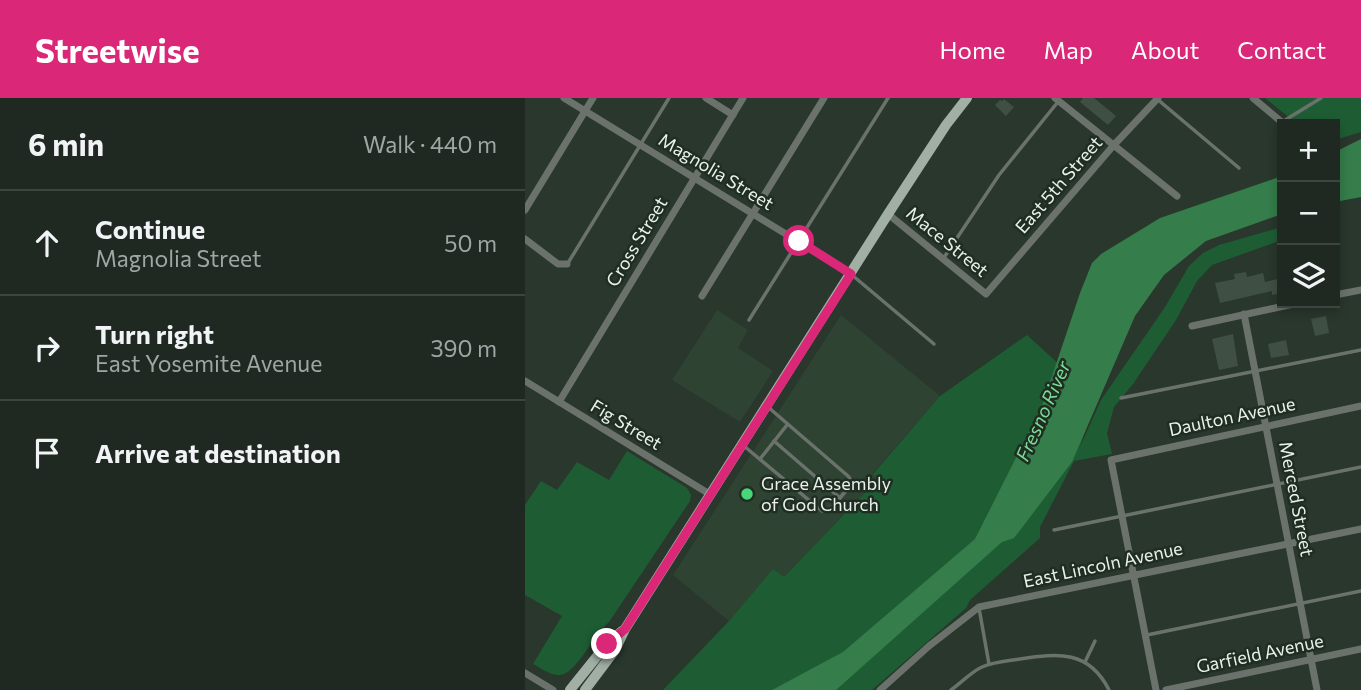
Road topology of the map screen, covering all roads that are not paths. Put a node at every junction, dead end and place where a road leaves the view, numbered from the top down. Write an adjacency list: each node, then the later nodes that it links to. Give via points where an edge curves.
1 (564, 98): 13 (street, Magnolia Street)
2 (593, 98): 13 (street)
3 (669, 98): 17 (lane)
4 (706, 98): 14 (street)
5 (743, 98): 14 (street, Cross Street)
6 (824, 98): 24 (street)
7 (888, 98): 27 (lane)
8 (967, 98): 25 (main road)
9 (1158, 98): 18 (street, East 5th Street); 19 (lane)
10 (1253, 98): 15 (street)
11 (1321, 98): 16 (lane)
12 (1057, 99): 18 (street); 28 (lane)
13 (585, 111): 17 (street, Magnolia Street); 22 (street)
14 (733, 115): 20 (street, Cross Street)
15 (1278, 119)
16 (1289, 119)
17 (641, 146): 20 (street, Magnolia Street); 29 (lane)
18 (1114, 146): 21 (street); 32 (street, East 5th Street)
19 (1240, 168)
20 (694, 178): 24 (street, Magnolia Street); 44 (street, Cross Street)
21 (1177, 196)
22 (528, 197): 23 (street)
23 (525, 210)
24 (752, 212): 27 (street, Magnolia Street); 34 (street)
25 (888, 215): 28 (street, Mace Street); 30 (main road)
26 (525, 239): 29 (street, via 558,264)
27 (799, 241): 30 (street, Magnolia Street); 37 (lane)
28 (943, 259): 32 (street, Mace Street)
29 (567, 264)
30 (851, 274): 39 (lane); 45 (main road)
31 (1361, 290): 33 (street)
32 (986, 294)
33 (1340, 294)
34 (702, 296)
35 (1277, 307): 36 (street)
36 (1244, 314): 38 (street); 41 (street, Merced Street)
37 (749, 320)
38 (1192, 326)
39 (934, 344)
40 (1361, 350): 41 (lane)
41 (1256, 371): 43 (lane); 48 (street, Merced Street)
42 (525, 381): 44 (street, Fig Street)
43 (1121, 398)
44 (559, 402): 54 (street, Fig Street)
45 (767, 406): 47 (lane); 50 (main road)
46 (1361, 406): 48 (street, Daulton Avenue)
47 (787, 424): 49 (lane); 55 (lane, via 848,476 853,483)
48 (1265, 425): 53 (street, Merced Street); 56 (street, Daulton Avenue, via 1111,460)
49 (774, 441): 51 (lane); 55 (lane)
50 (742, 444): 51 (lane); 54 (main road)
51 (760, 459): 55 (lane, via 823,511)
52 (1361, 467): 53 (lane)
53 (1277, 484): 56 (lane); 59 (street, Merced Street)
54 (711, 495): 64 (main road)
55 (840, 498)
56 (1122, 516): 58 (lane); 60 (street)
57 (1361, 529): 59 (street, East Lincoln Avenue)
58 (1054, 530)
59 (1288, 544): 60 (street, East Lincoln Avenue); 62 (street, Merced Street)
60 (1133, 575): 63 (street, East Lincoln Avenue); 65 (street)
61 (1361, 591): 62 (lane)
62 (1300, 603): 65 (lane); 68 (street, Merced Street)
63 (979, 607): 70 (lane); 75 (street, East Lincoln Avenue)
64 (625, 629): 73 (main road); 74 (main road)
65 (1144, 635): 78 (street)
66 (1095, 641): 69 (lane)
67 (1361, 649): 68 (street, Garfield Avenue)
68 (1311, 660): 79 (street, Garfield Avenue); 80 (street, Merced Street)
69 (1085, 662): 70 (lane, via 1050,654); 77 (lane, via 1103,677)
70 (989, 664): 76 (lane)
71 (525, 673): 72 (street)
72 (553, 690)
73 (570, 690)
74 (586, 690)
75 (880, 690)
76 (951, 690)
77 (1109, 690)
78 (1156, 690)
79 (1166, 690)
80 (1317, 690)

